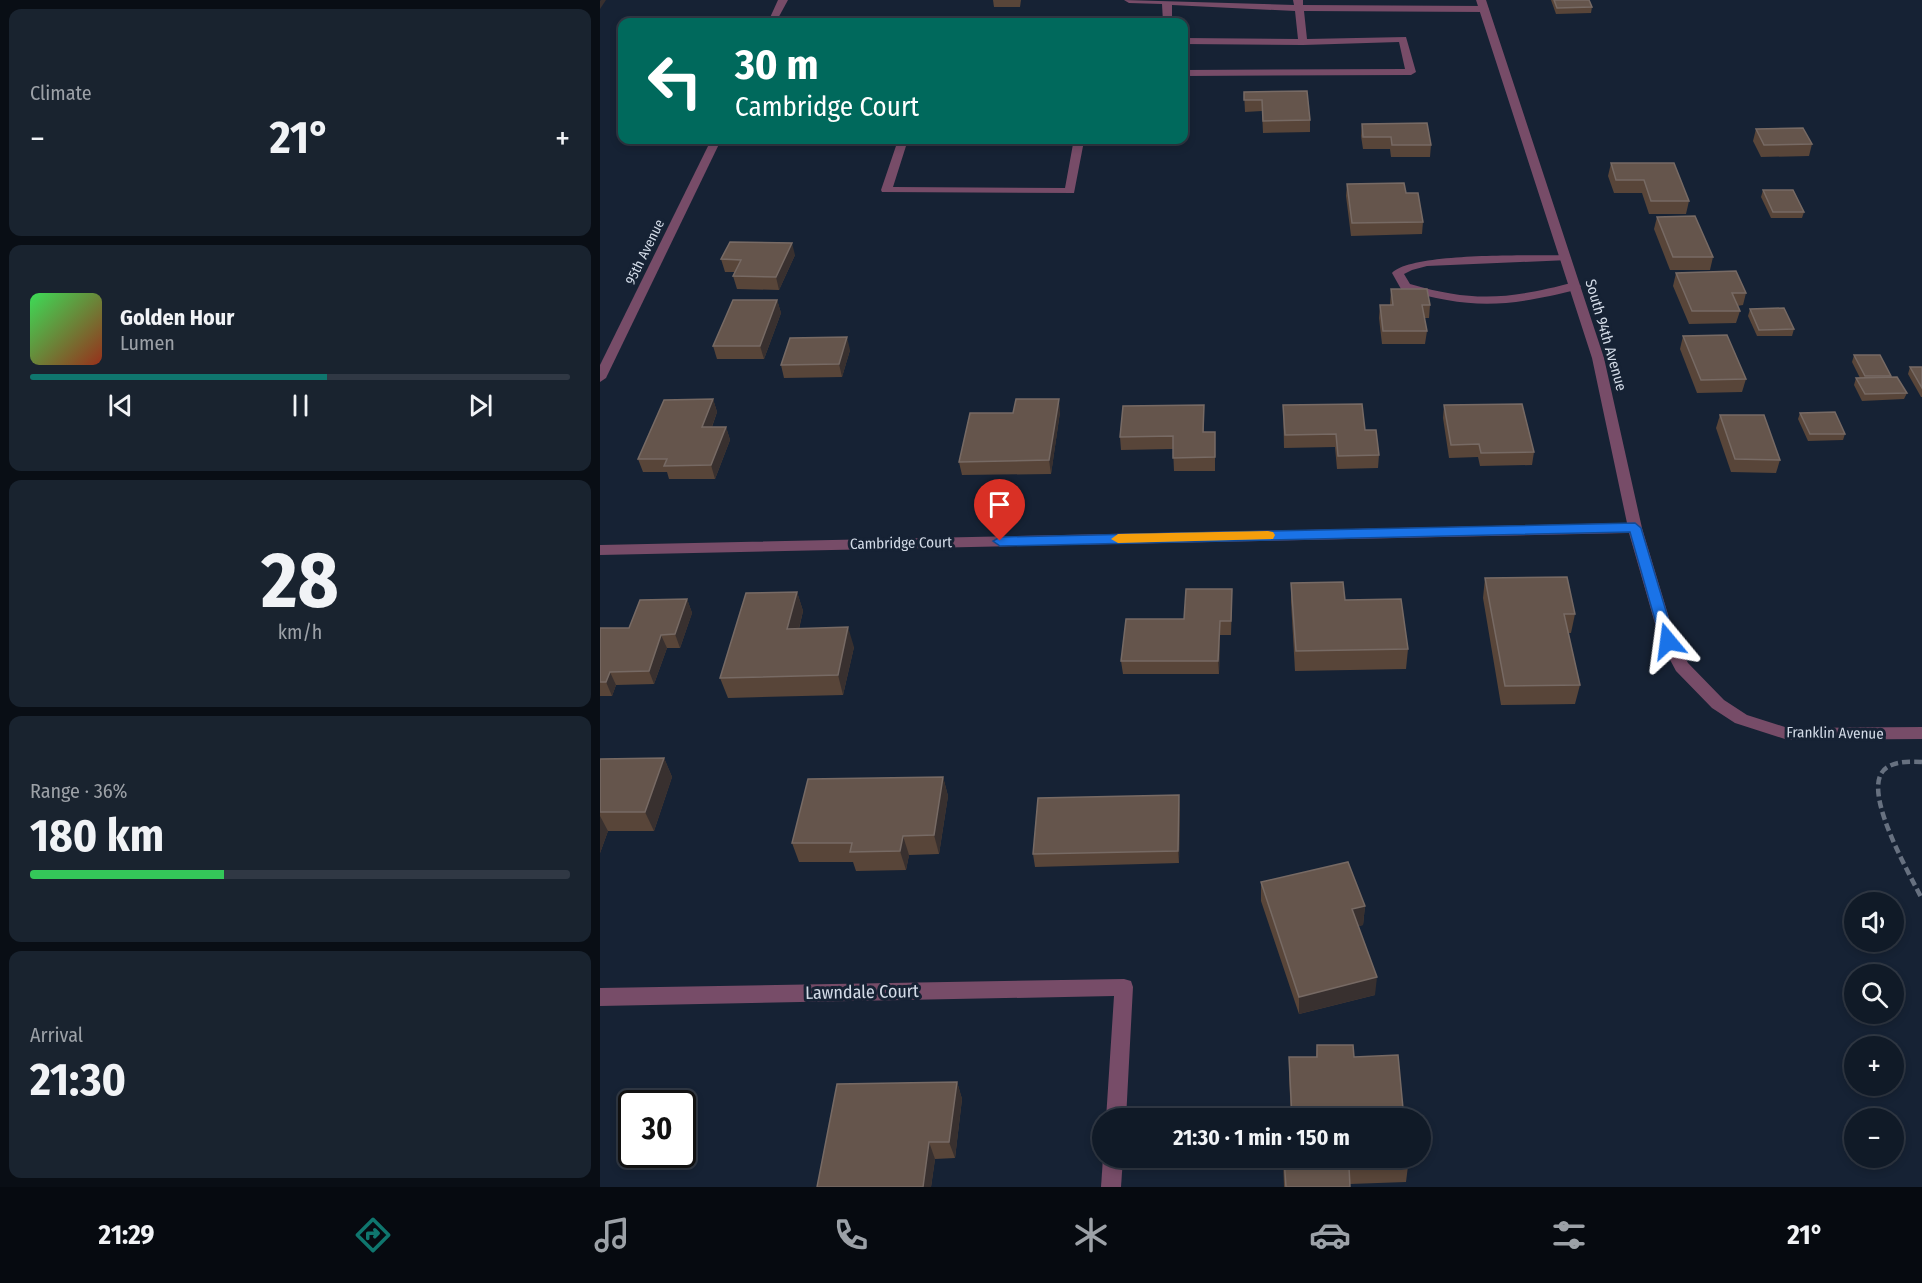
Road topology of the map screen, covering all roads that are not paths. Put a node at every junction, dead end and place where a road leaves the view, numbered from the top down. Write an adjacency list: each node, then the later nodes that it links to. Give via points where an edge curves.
1 (783, 0): 6 (street)
2 (1129, 0): 3 (street)
3 (1167, 2): 4 (street); 7 (street)
4 (1299, 4): 5 (street); 9 (street)
5 (1482, 5): 14 (street, South 94th Avenue)
6 (774, 18)
7 (1167, 18)
8 (1188, 41): 9 (street)
9 (1303, 42): 10 (street, via 1403,39 1412,72)
10 (1188, 73)
11 (714, 144): 16 (street, 95th Avenue)
12 (902, 144): 13 (street, via 886,190 1070,190)
13 (1078, 144)
14 (1565, 258): 15 (street, South 94th Avenue); 15 (street, via 1427,263 1398,273 1406,285 1469,302 1507,302)
15 (1575, 286): 17 (street, South 94th Avenue, via 1598,358)
16 (600, 378)
17 (1635, 528): 18 (street, Cambridge Court); 19 (street, South 94th Avenue, via 1668,641 1682,667)
18 (600, 550)
19 (1718, 704): 20 (street, Franklin Avenue, via 1764,729 1788,734)
20 (1922, 733)
21 (600, 997): 22 (street, Lawndale Court, via 1124,987)
22 (1117, 1108)
23 (1112, 1168): 24 (street)
24 (1111, 1187)

